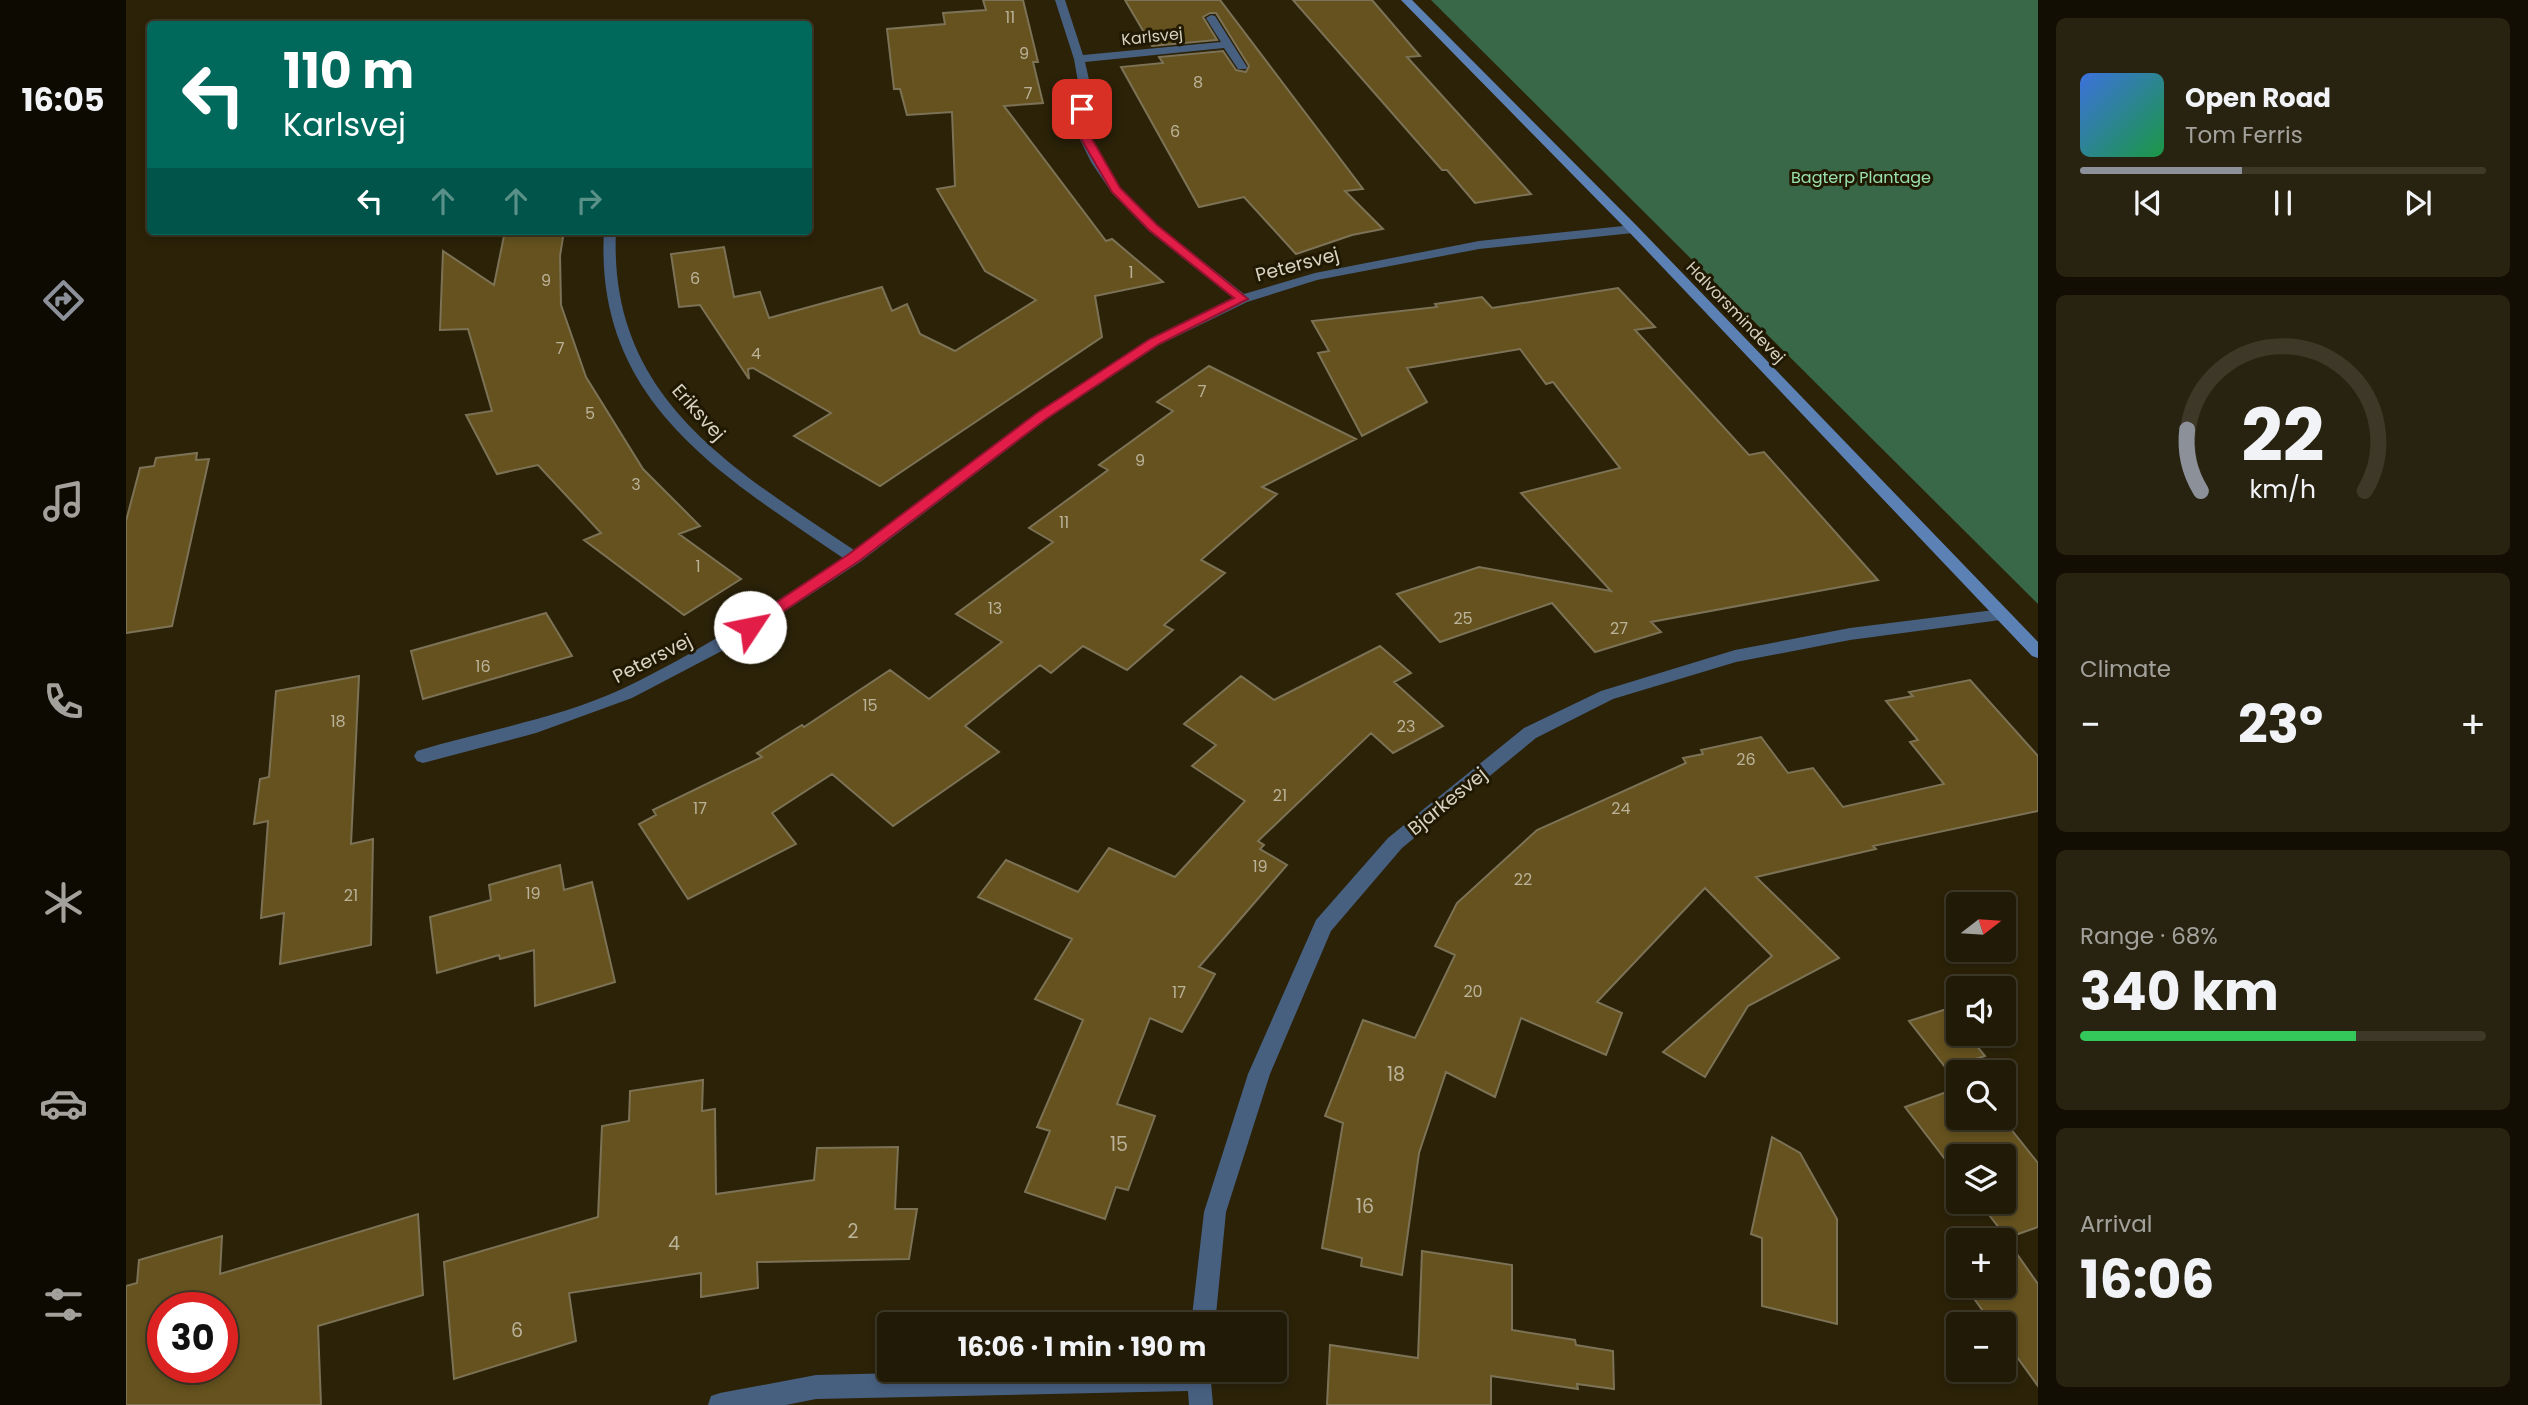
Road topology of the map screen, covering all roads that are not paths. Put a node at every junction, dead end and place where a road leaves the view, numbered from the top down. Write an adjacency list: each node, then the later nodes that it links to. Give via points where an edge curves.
1 (1060, 0): 5 (street)
2 (1406, 0): 7 (street, Halvorsmindevej)
3 (1212, 19): 4 (street)
4 (1228, 44): 5 (street, Karlsvej); 6 (street)
5 (1079, 59): 9 (street, via 1086,93 1079,125 1116,190 1153,228)
6 (1242, 67)
7 (1633, 229): 9 (street, Petersvej, via 1466,247 1315,277); 11 (street, Halvorsmindevej)
8 (609, 235): 10 (street, Eriksvej, via 613,304 633,359 670,414 725,469)
9 (1242, 299): 10 (street, Petersvej, via 1154,342 1042,416)
10 (854, 558): 13 (street, Petersvej, via 729,640 626,694 530,728)
11 (2002, 615): 12 (street, Halvorsmindevej); 14 (street, Bjarkesvej, via 1850,634 1735,656 1607,695 1530,733 1395,843 1323,926 1259,1074 1215,1212)
12 (2038, 652)
13 (423, 756)
14 (1204, 1312)
15 (963, 1382): 17 (street, via 816,1387)
16 (1199, 1382): 18 (street)
17 (720, 1405)
18 (1201, 1405)

